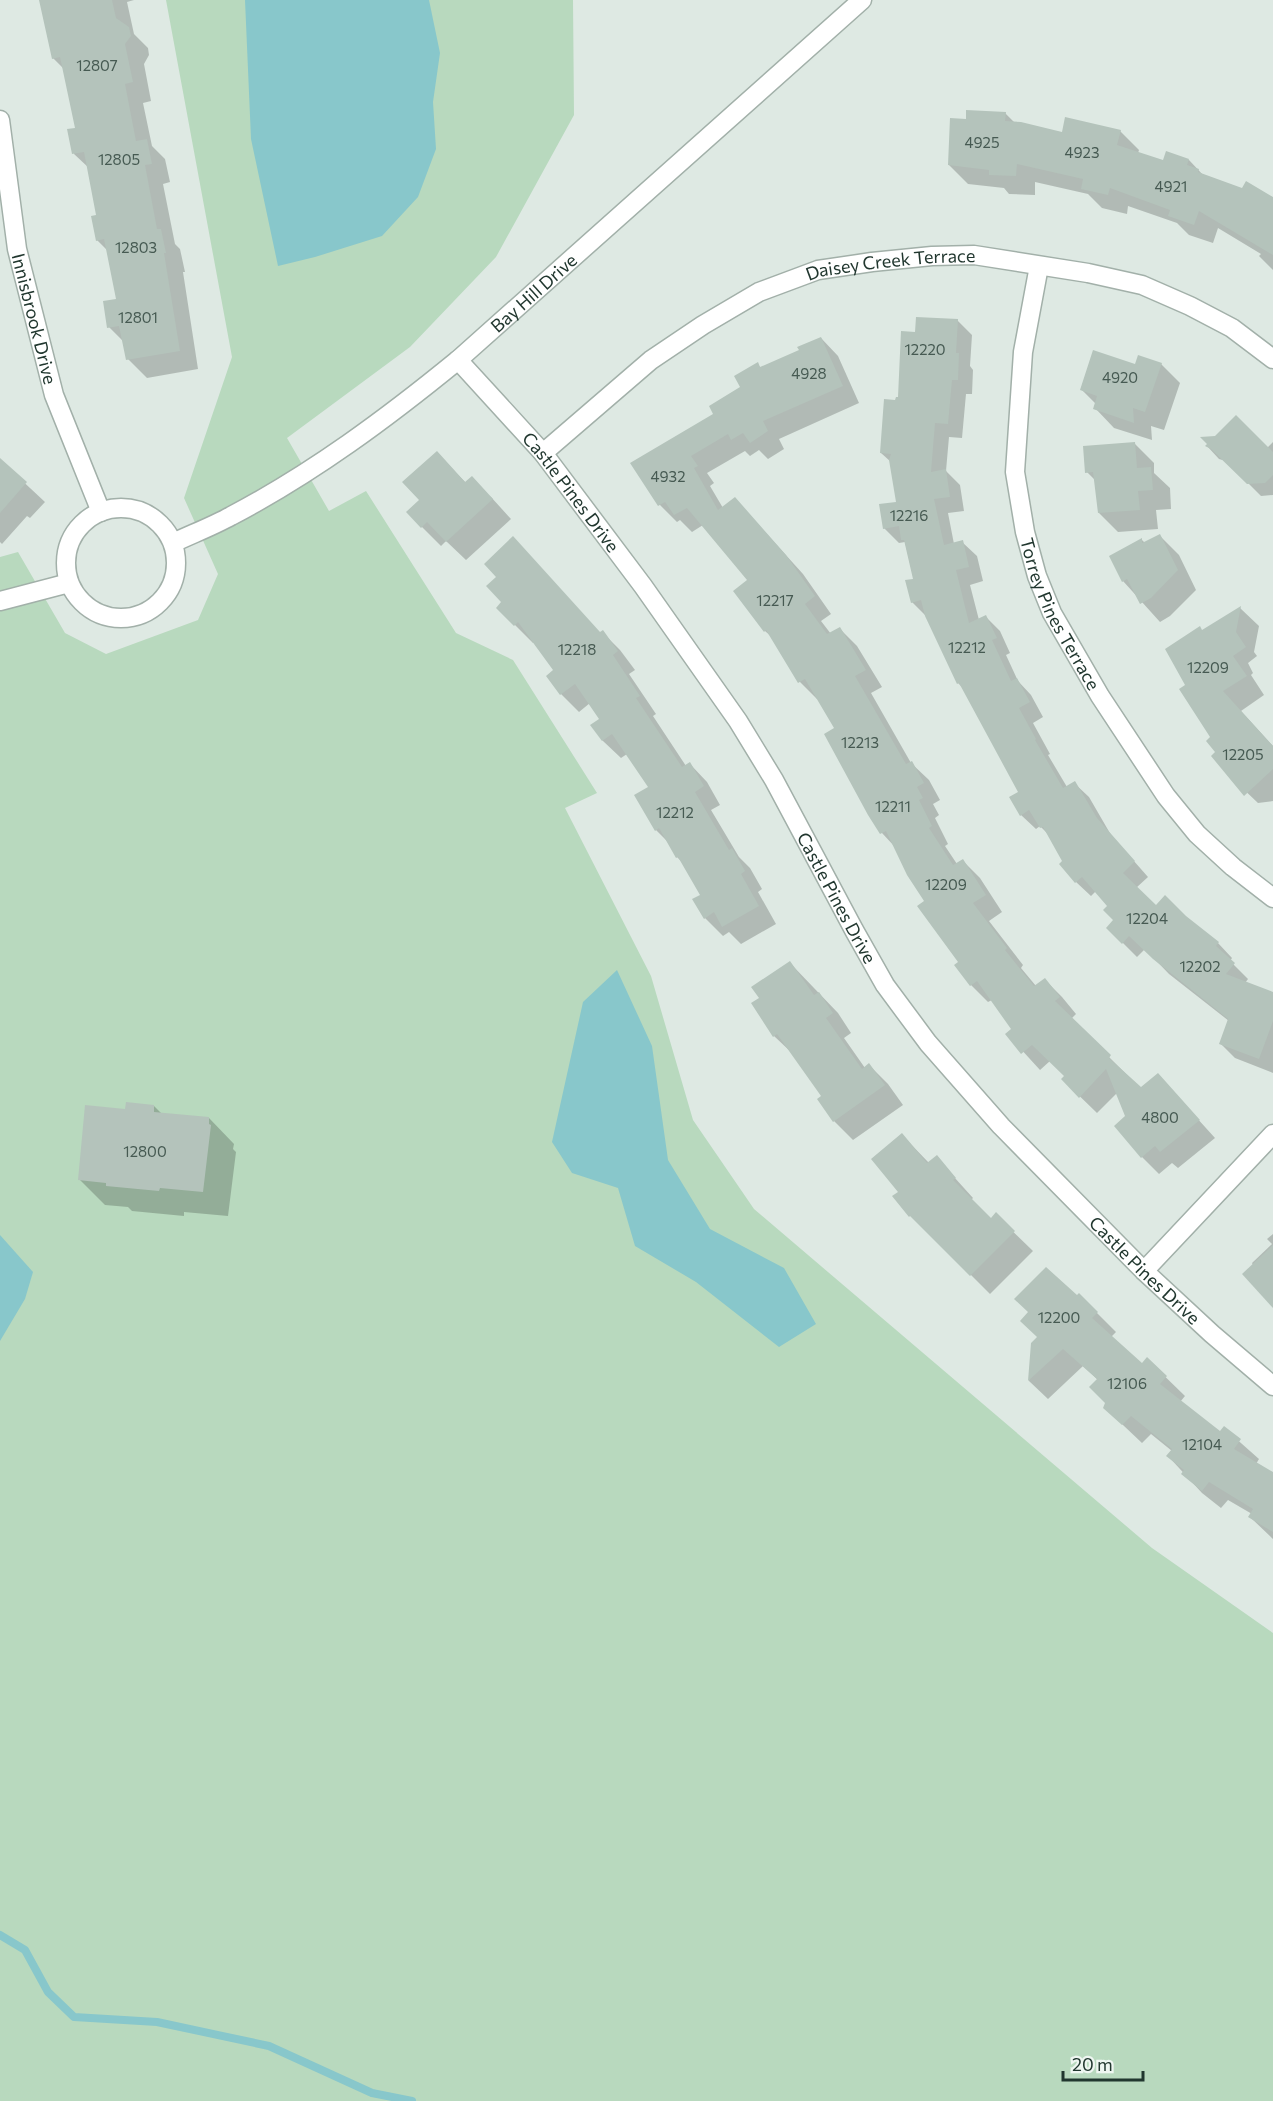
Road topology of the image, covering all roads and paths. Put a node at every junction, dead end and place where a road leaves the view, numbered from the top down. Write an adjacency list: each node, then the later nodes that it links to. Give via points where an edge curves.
1 (862, 0): 6 (street, Bay Hill Drive)
2 (0, 120): 3 (street, Innisbrook Drive)
3 (8, 249): 8 (street, Innisbrook Drive, via 54,395)
4 (1039, 266): 5 (street, Daisey Creek Terrace, via 1142,285 1232,328); 7 (street, Daisey Creek Terrace, via 974,255 932,256 818,270 768,288 651,360); 12 (street, Torrey Pines Terrace, via 1023,352 1015,472 1036,576 1052,614 1100,696 1166,796 1197,834)
5 (1273, 359)
6 (458, 360): 7 (street, Castle Pines Drive); 9 (street, Bay Hill Drive, via 406,403 314,468 230,517)
7 (543, 453): 14 (street, Castle Pines Drive, via 738,721 885,985 928,1043 1001,1126)
8 (101, 512): 9 (street, via 135,509 151,516); 10 (street, via 74,533 66,567)
9 (173, 543): 10 (street, via 176,568 168,593 141,615 124,618 99,613 78,598)
10 (69, 583): 11 (street)
11 (0, 601)
12 (1273, 898)
13 (1273, 1134): 14 (street)
14 (1144, 1271): 15 (street, Castle Pines Drive)
15 (1273, 1386)

